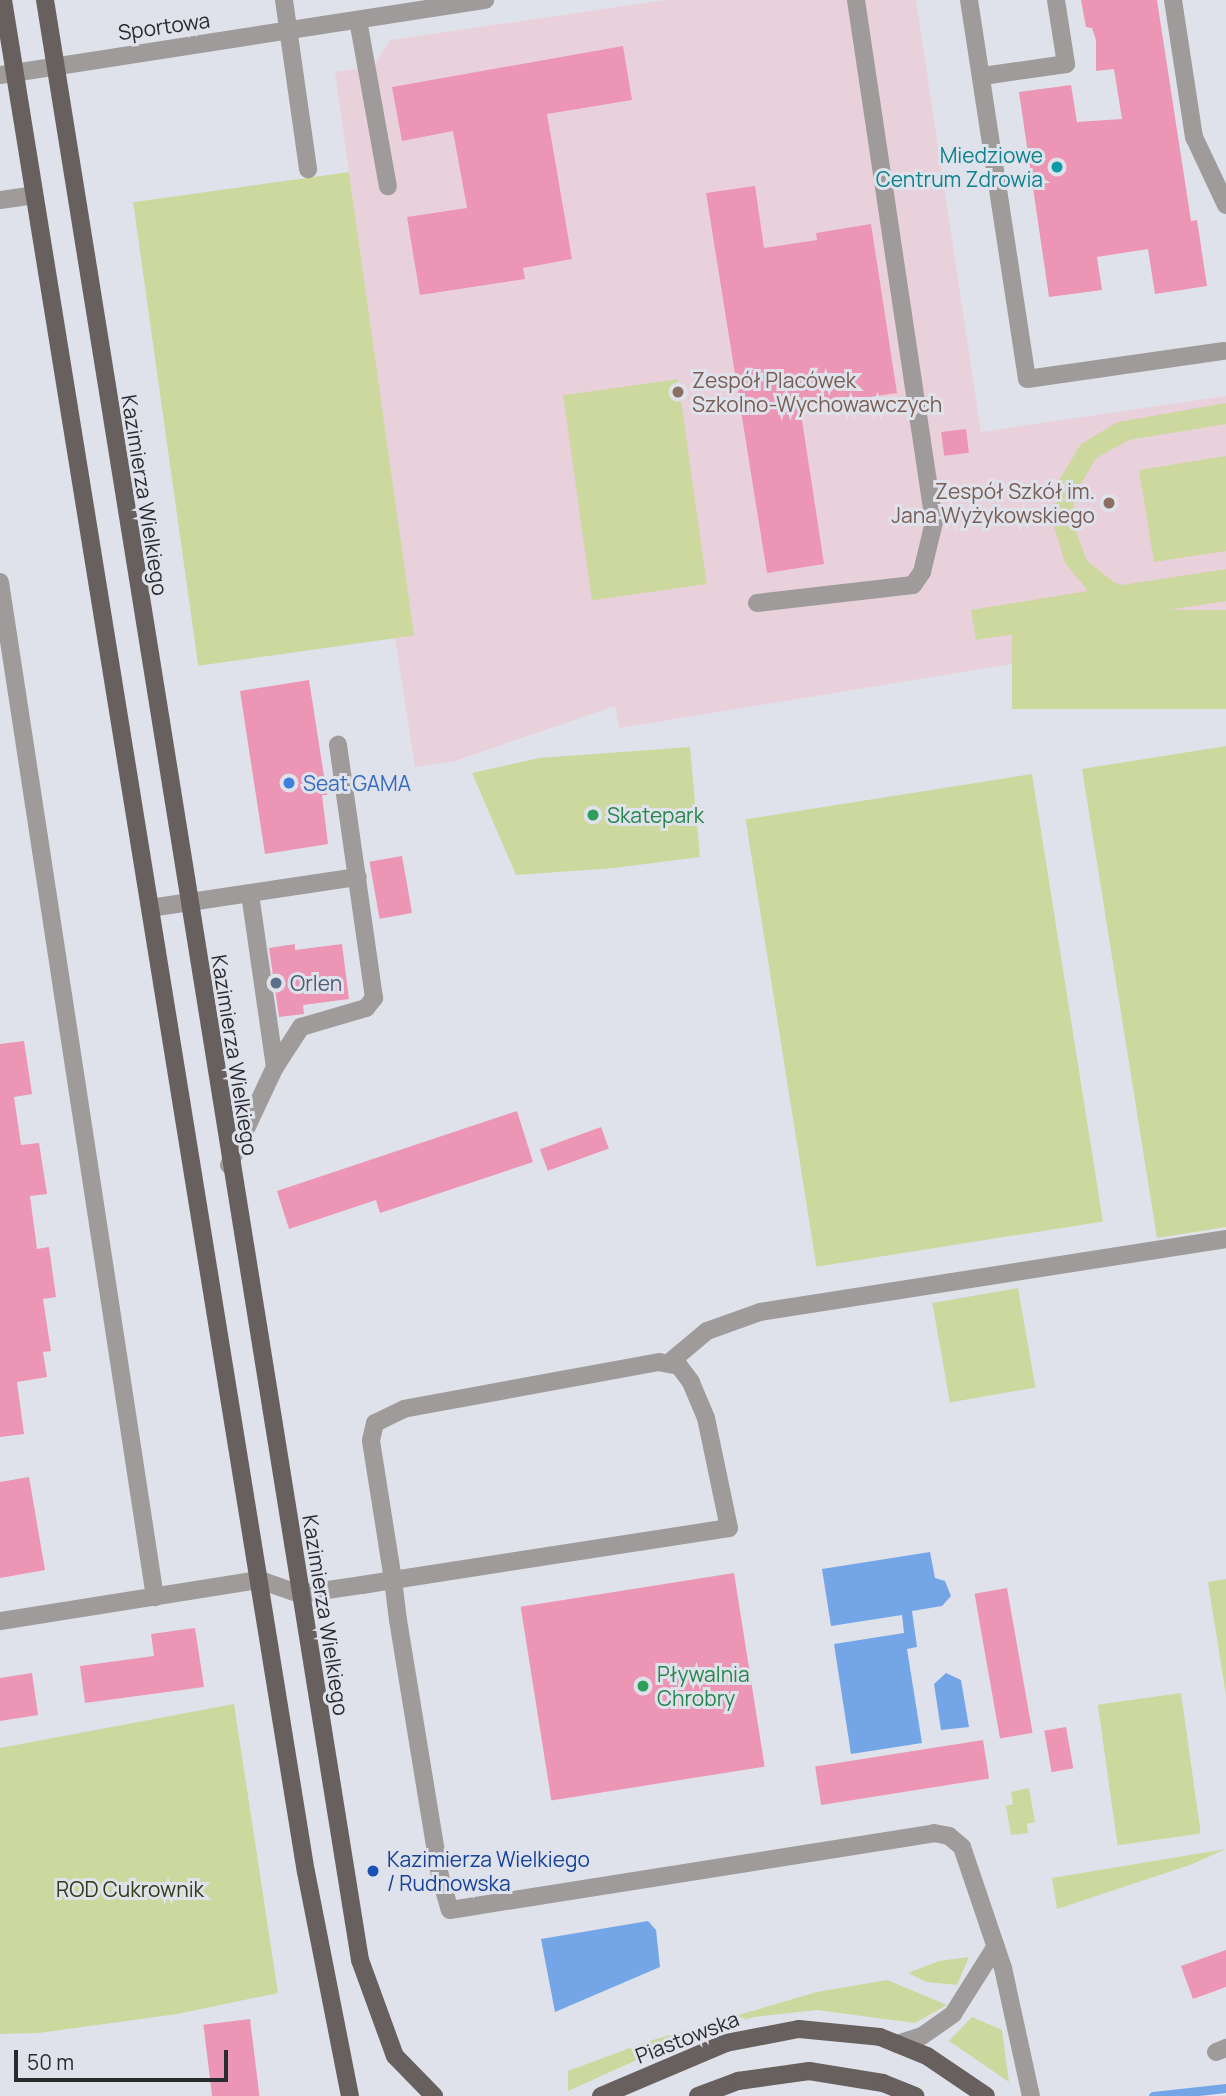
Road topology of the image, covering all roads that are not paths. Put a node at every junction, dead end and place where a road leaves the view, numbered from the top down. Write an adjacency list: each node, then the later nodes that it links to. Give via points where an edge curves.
1 (3, 0): 12 (main road)
2 (46, 0): 11 (main road, Kazimierza Wielkiego)
3 (284, 0): 10 (street)
4 (485, 0): 9 (street, Sportowa)
5 (856, 0): 21 (street, via 934,522 922,572 913,584)
6 (969, 0): 13 (street)
7 (1056, 0): 13 (street, via 1066,64)
8 (1173, 0): 18 (street, via 1194,137)
9 (358, 20): 10 (street, Sportowa); 15 (street)
10 (288, 31): 11 (street, Sportowa); 14 (street)
11 (56, 65): 12 (street, Sportowa); 25 (main road, Kazimierza Wielkiego)
12 (8, 74): 16 (main road)
13 (983, 76): 19 (street, via 1027,379)
14 (308, 169)
15 (388, 186)
16 (34, 195): 17 (street); 26 (main road)
17 (0, 200)
18 (1226, 205)
19 (1224, 351)
20 (0, 582): 34 (street)
21 (757, 603)
22 (338, 745): 23 (street)
23 (358, 877): 24 (street); 27 (street, via 374,998 366,1009 300,1027)
24 (250, 894): 25 (street); 27 (street)
25 (187, 903): 26 (street); 28 (main road, Kazimierza Wielkiego)
26 (150, 908): 31 (main road)
27 (275, 1067): 28 (street)
28 (229, 1165): 33 (main road, Kazimierza Wielkiego)
29 (1226, 1239): 30 (street, via 760,1312 707,1331)
30 (670, 1362): 32 (street, via 404,1409 375,1423 371,1441); 32 (street, via 685,1373 706,1418 729,1528)
31 (260, 1580): 33 (street); 34 (street); 38 (main road, via 306,1872)
32 (393, 1580): 33 (street); 36 (street, via 440,1876 450,1910 934,1833 949,1836 962,1847)
33 (300, 1594): 39 (main road, Kazimierza Wielkiego, via 360,1960 395,2056)
34 (155, 1597): 35 (street)
35 (0, 1621)
36 (996, 1946): 37 (street, via 953,2014 922,2036); 44 (street)
37 (897, 2044): 40 (main road, Piastowska, via 831,2029 763,2034 726,2043); 43 (main road, Piastowska, via 927,2056)
38 (350, 2096)
39 (434, 2096)
40 (601, 2096)
41 (698, 2096): 42 (main road, via 738,2081 809,2071 883,2083)
42 (916, 2096)
43 (986, 2096)
44 (1031, 2096)

